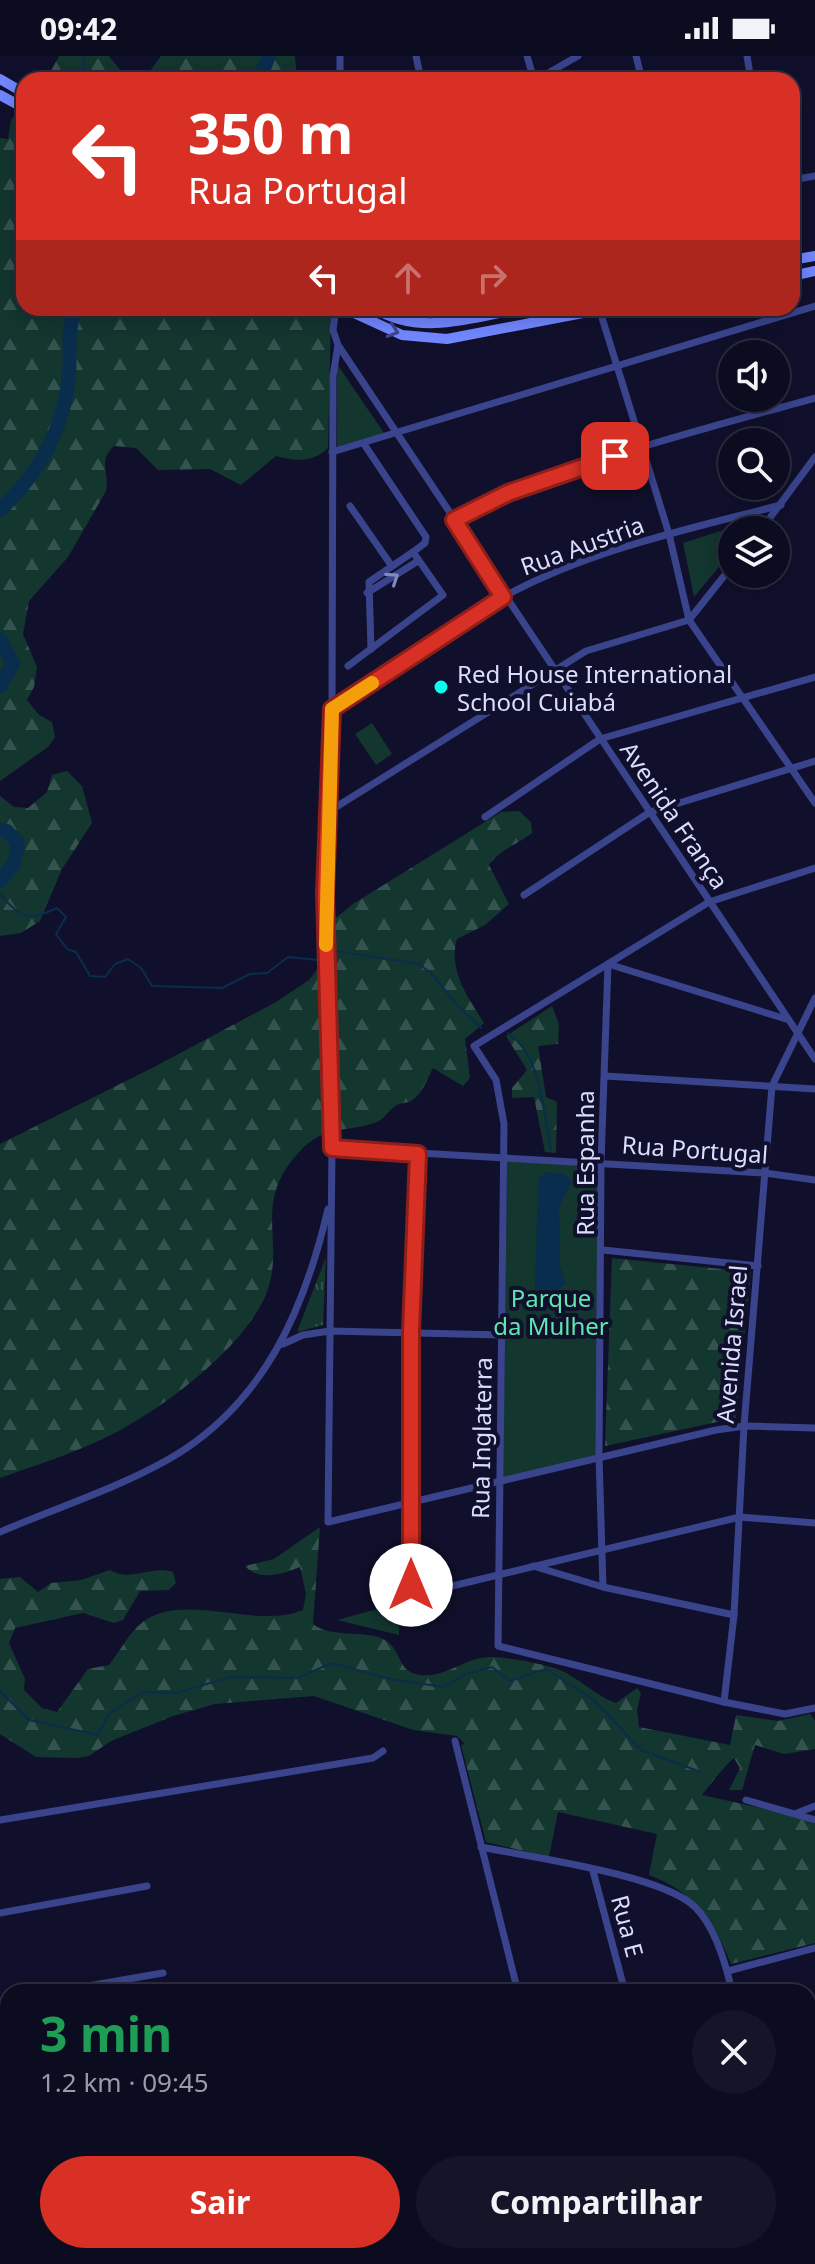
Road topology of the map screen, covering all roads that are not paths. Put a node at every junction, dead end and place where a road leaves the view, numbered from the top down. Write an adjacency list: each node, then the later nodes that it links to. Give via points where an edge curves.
1 (578, 56): 2 (street)
2 (549, 72)
3 (335, 316): 10 (street, Avenida França)
4 (360, 316): 7 (main road, one-way to 7, via 402,335 447,339)
5 (400, 316): 6 (main road, via 425,324)
6 (474, 316)
7 (567, 316)
8 (605, 316): 11 (street)
9 (783, 316): 11 (street)
10 (338, 345): 13 (street, Avenida França); 16 (street)
11 (618, 367): 13 (street); 15 (street)
12 (815, 398): 15 (street)
13 (396, 436): 14 (street); 21 (street, Avenida França)
14 (364, 444): 16 (street); 23 (street, via 426,537)
15 (642, 446): 21 (street, via 508,493); 22 (street)
16 (332, 452): 35 (street)
17 (815, 457): 18 (street)
18 (781, 505): 20 (street); 22 (street, Rua Austria)
19 (350, 506): 25 (street)
20 (772, 516)
21 (454, 520): 28 (street, Avenida França)
22 (669, 534): 28 (street, Rua Austria, via 550,574); 29 (street)
23 (413, 552): 24 (street); 25 (street)
24 (418, 561): 27 (street, one-way to 24); 30 (street, via 443,595)
25 (391, 565): 27 (street, via 369,582)
26 (718, 584): 29 (street)
27 (367, 593): 30 (street)
28 (503, 597): 32 (street, Avenida França); 35 (street, Rua Austria)
29 (689, 620): 32 (street, via 586,651); 34 (street)
30 (371, 649): 31 (street)
31 (348, 666)
32 (554, 669): 36 (street, Avenida França); 40 (street)
33 (815, 677): 34 (street)
34 (740, 696): 36 (street); 38 (street)
35 (332, 709): 40 (street)
36 (600, 739): 41 (street, Avenida França); 42 (street)
37 (815, 761): 38 (street)
38 (792, 769): 39 (street); 41 (street)
39 (815, 803)
40 (328, 812): 54 (street)
41 (650, 812): 44 (street); 45 (street, Avenida França)
42 (485, 817)
43 (815, 868): 45 (street)
44 (524, 895)
45 (709, 902): 46 (street); 48 (street, Avenida França)
46 (608, 964): 48 (street); 51 (street, Rua Espanha); 56 (street, Rua Inglaterra, via 474,1046 496,1080 502,1102)
47 (815, 998): 49 (street, Avenida Israel)
48 (786, 1019): 49 (street, Avenida França)
49 (797, 1032): 50 (street, Avenida França); 52 (street, Avenida Israel)
50 (815, 1059)
51 (605, 1076): 52 (street); 57 (street, Rua Espanha)
52 (772, 1086): 53 (street); 58 (street, Avenida Israel)
53 (815, 1089)
54 (332, 1148): 55 (street, Rua Portugal); 60 (street)
55 (418, 1154): 56 (street, Rua Portugal); 64 (street)
56 (504, 1157): 57 (street, Rua Portugal); 65 (street, Rua Inglaterra)
57 (601, 1162): 58 (street, Rua Portugal); 61 (street, Rua Espanha)
58 (765, 1173): 59 (street, Rua Portugal); 62 (street, Avenida Israel)
59 (815, 1180)
60 (332, 1195): 63 (street); 66 (street, via 318,1253)
61 (603, 1250): 62 (street); 69 (street, Rua Espanha)
62 (758, 1266): 67 (street, Avenida Israel)
63 (330, 1331): 64 (street); 66 (street); 71 (street, via 328,1522)
64 (411, 1332): 65 (street); 71 (street)
65 (503, 1335): 70 (street, Rua Inglaterra)
66 (282, 1345): 74 (street, via 236,1406 182,1450)
67 (744, 1426): 68 (street); 69 (street); 72 (street, Avenida Israel)
68 (815, 1428)
69 (599, 1456): 70 (street); 75 (street, Rua Espanha)
70 (498, 1483): 71 (street); 77 (street, Rua Inglaterra)
71 (412, 1502): 78 (street)
72 (740, 1517): 73 (street); 75 (street); 81 (street, Avenida Israel)
73 (815, 1523)
74 (0, 1532)
75 (603, 1548): 76 (street); 80 (street, Rua Espanha)
76 (533, 1566): 77 (street); 80 (street)
77 (500, 1572): 79 (street); 82 (street, Rua Inglaterra, via 498,1646)
78 (411, 1585)
79 (448, 1587)
80 (603, 1587): 81 (street)
81 (734, 1615): 82 (street, Avenida Israel)
82 (724, 1702): 83 (street, via 785,1714)
83 (815, 1708)
84 (455, 1741): 91 (street)
85 (383, 1751): 89 (street, via 373,1758)
86 (746, 1800): 88 (street)
87 (815, 1806): 88 (street)
88 (797, 1813): 90 (street)
89 (0, 1820)
90 (815, 1820)
91 (481, 1847): 92 (street); 99 (street)
92 (593, 1871): 96 (street, via 672,1891 696,1908); 100 (street, Rua E)
93 (147, 1886): 94 (street)
94 (0, 1913)
95 (815, 1948): 96 (street)
96 (728, 1971): 101 (street)
97 (163, 1973): 98 (street)
98 (99, 1984)
99 (516, 1984)
100 (623, 1984)
101 (730, 1984)

